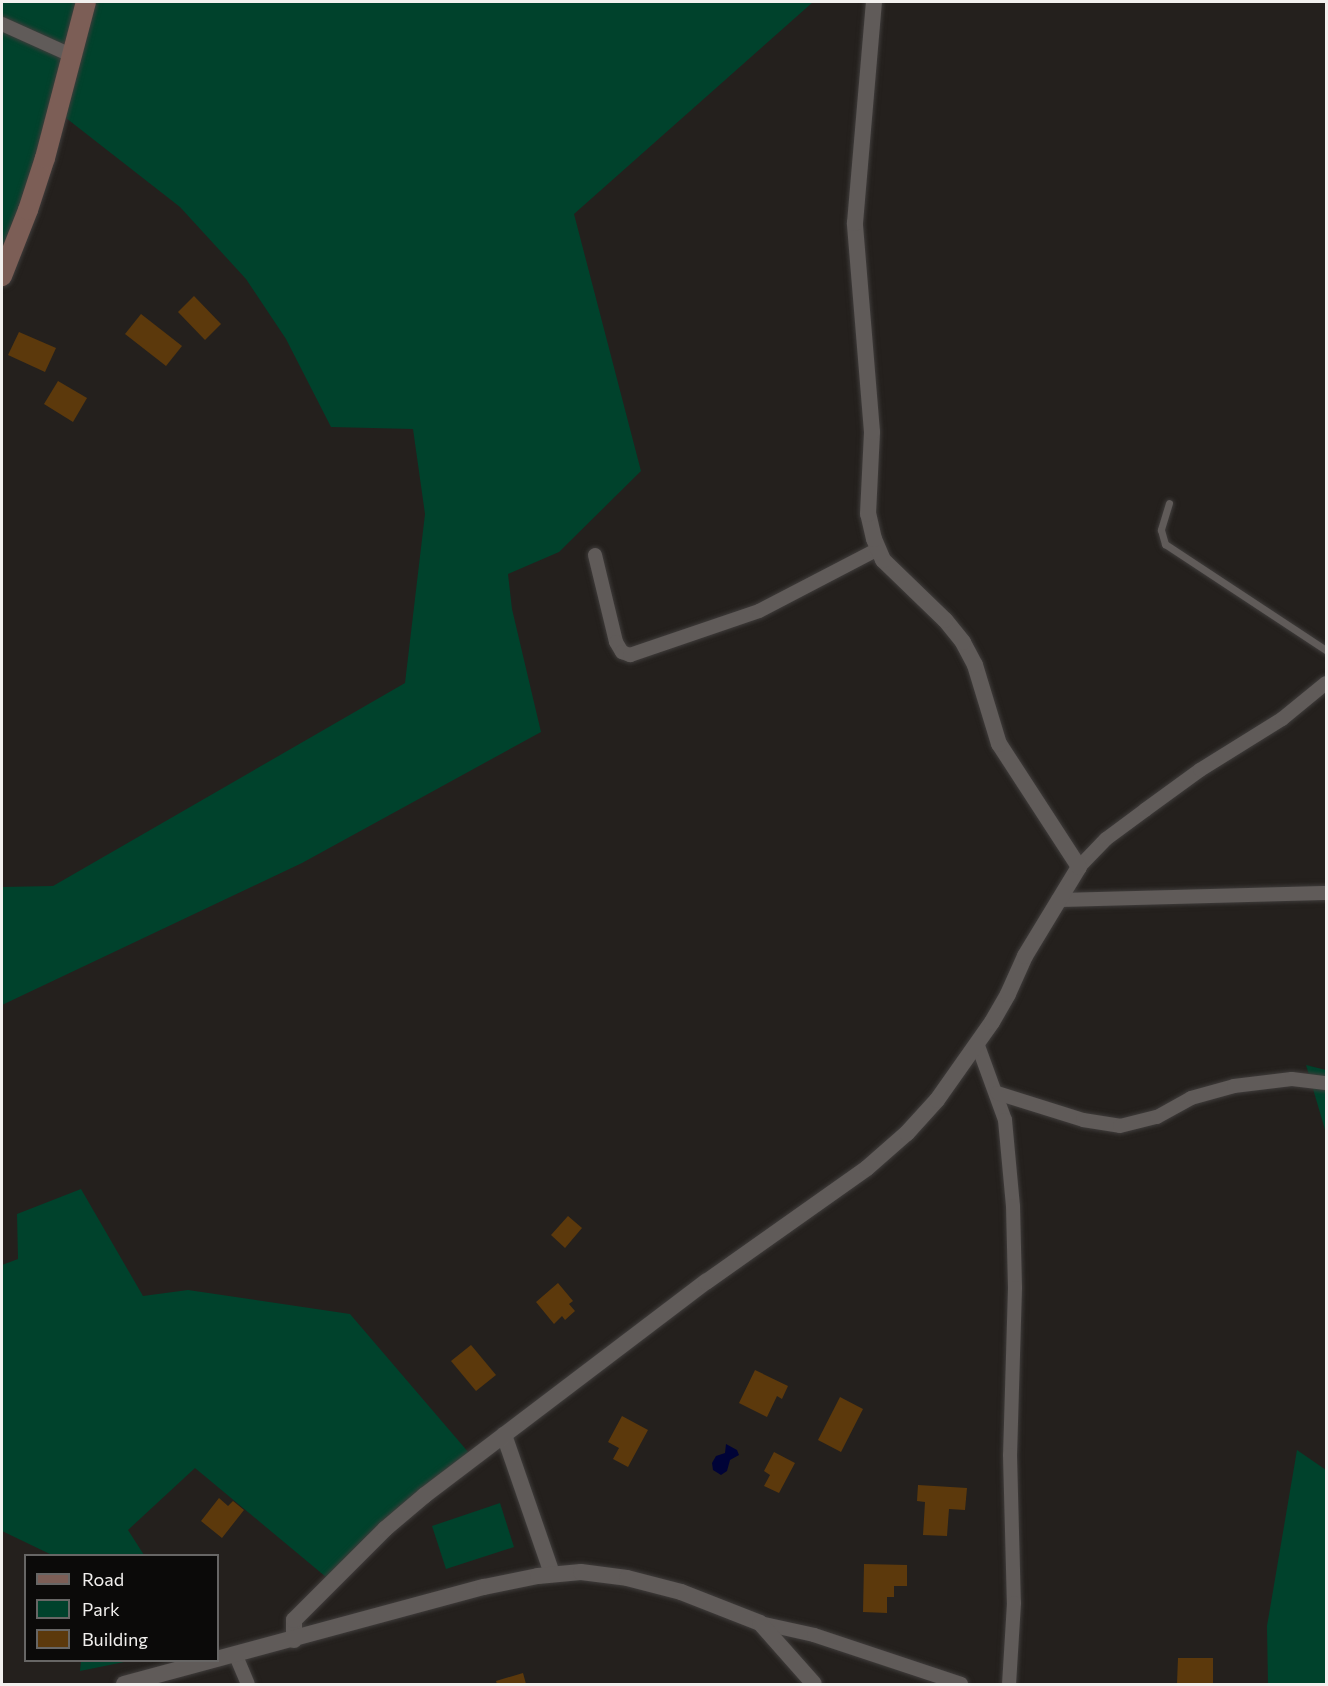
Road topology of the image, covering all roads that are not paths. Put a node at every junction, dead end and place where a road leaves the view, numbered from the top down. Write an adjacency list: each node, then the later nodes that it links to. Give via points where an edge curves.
1 (86, 2): 4 (main road)
2 (874, 2): 7 (street, via 855,223 872,432 868,514)
3 (2, 24): 4 (street)
4 (71, 55): 5 (main road, via 42,168)
5 (2, 276)
6 (1169, 502): 9 (lane, via 1161,530 1165,544)
7 (878, 549): 8 (street, via 759,610 630,655 622,652 616,642); 11 (street, via 883,560 963,642 975,665 999,744)
8 (595, 555)
9 (1326, 650)
10 (1326, 683): 11 (street, via 1282,719 1125,824)
11 (1079, 867): 13 (street)
12 (1326, 893): 13 (street)
13 (1058, 900): 14 (street)
14 (977, 1043): 16 (street); 17 (street, via 937,1100 867,1168 706,1282)
15 (1326, 1083): 16 (street, via 1292,1079 1234,1086 1191,1098 1157,1117 1120,1126 1083,1120)
16 (997, 1094): 28 (street, via 1010,1150 1015,1288 1010,1455 1014,1603)
17 (504, 1435): 18 (street); 20 (street, via 385,1529 294,1620)
18 (552, 1574): 19 (street, via 580,1572 627,1578 681,1592); 20 (street, via 484,1587)
19 (760, 1623): 26 (street); 27 (street, via 814,1635)
20 (294, 1640): 21 (street)
21 (236, 1656): 22 (street); 25 (street)
22 (219, 1660)
23 (212, 1662): 24 (street)
24 (124, 1684)
25 (248, 1684)
26 (814, 1684)
27 (961, 1684)
28 (1009, 1684)

